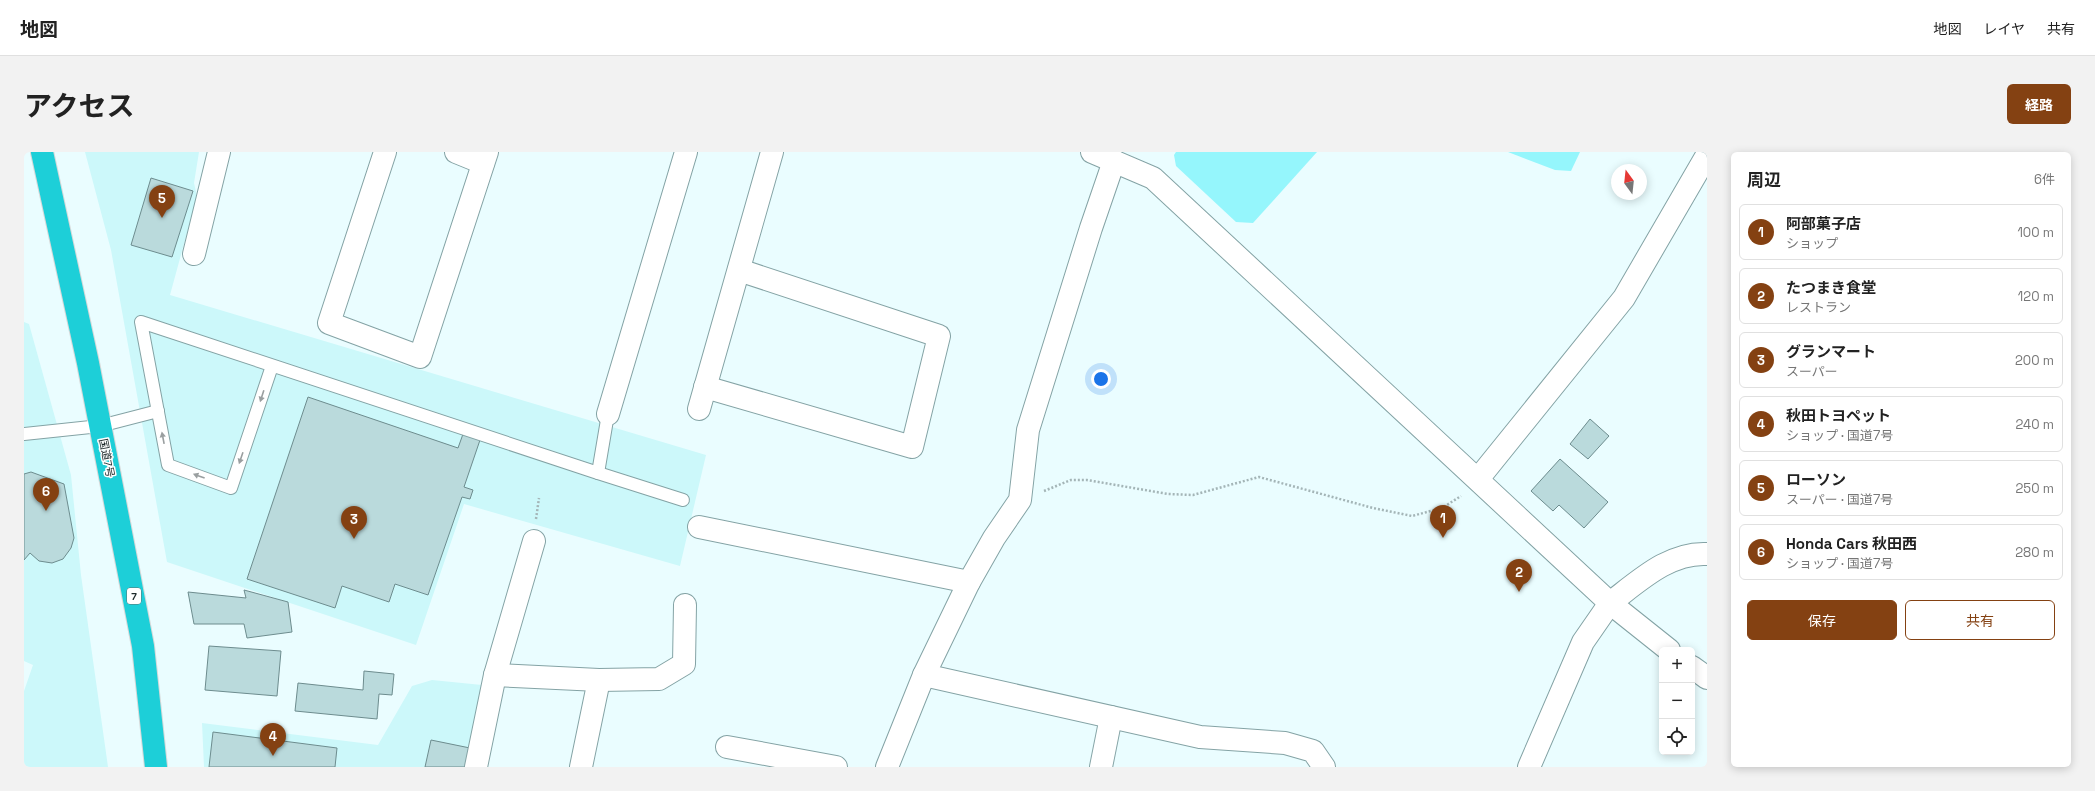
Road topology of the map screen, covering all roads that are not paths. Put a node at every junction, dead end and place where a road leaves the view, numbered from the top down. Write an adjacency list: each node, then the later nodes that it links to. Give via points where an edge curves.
1 (42, 152): 18 (highway, 国道7号 / 7)
2 (219, 152): 11 (street)
3 (385, 152): 9 (street, via 329,322 420,357)
4 (456, 152): 9 (street)
5 (686, 152): 17 (street)
6 (772, 152): 12 (street)
7 (1092, 152): 10 (street)
8 (1707, 155): 21 (street, via 1624,298)
9 (485, 157)
10 (1114, 161): 21 (street, via 1153,178); 26 (street, via 1028,430 1020,500 994,538)
11 (194, 254)
12 (739, 270): 14 (street); 14 (street, via 939,336 912,447)
13 (272, 366): 16 (lane, via 140,322); 16 (lane, one-way to 16, via 231,488 168,465); 20 (lane)
14 (706, 387): 15 (street)
15 (699, 409)
16 (158, 411): 18 (lane)
17 (608, 414): 20 (lane)
18 (100, 426): 19 (lane); 37 (highway, 国道7号 / 7, via 144,646)
19 (24, 434)
20 (598, 473): 22 (lane)
21 (1478, 479): 27 (street)
22 (682, 500)
23 (698, 527): 26 (street)
24 (534, 541): 31 (street)
25 (1707, 554): 27 (street, via 1692,553 1655,568)
26 (969, 582): 32 (street)
27 (1610, 603): 29 (street); 44 (street, via 1583,642)
28 (685, 605): 34 (street, via 684,664 659,679)
29 (1665, 647)
30 (1695, 669): 33 (street)
31 (495, 675): 34 (street); 38 (street)
32 (924, 675): 35 (street); 41 (street)
33 (1707, 678)
34 (599, 680): 39 (street)
35 (1111, 717): 42 (street); 43 (street, via 1200,737 1285,743 1313,751)
36 (727, 747): 40 (street)
37 (156, 767)
38 (476, 767)
39 (581, 767)
40 (836, 767)
41 (887, 767)
42 (1101, 767)
43 (1324, 767)
44 (1529, 767)

